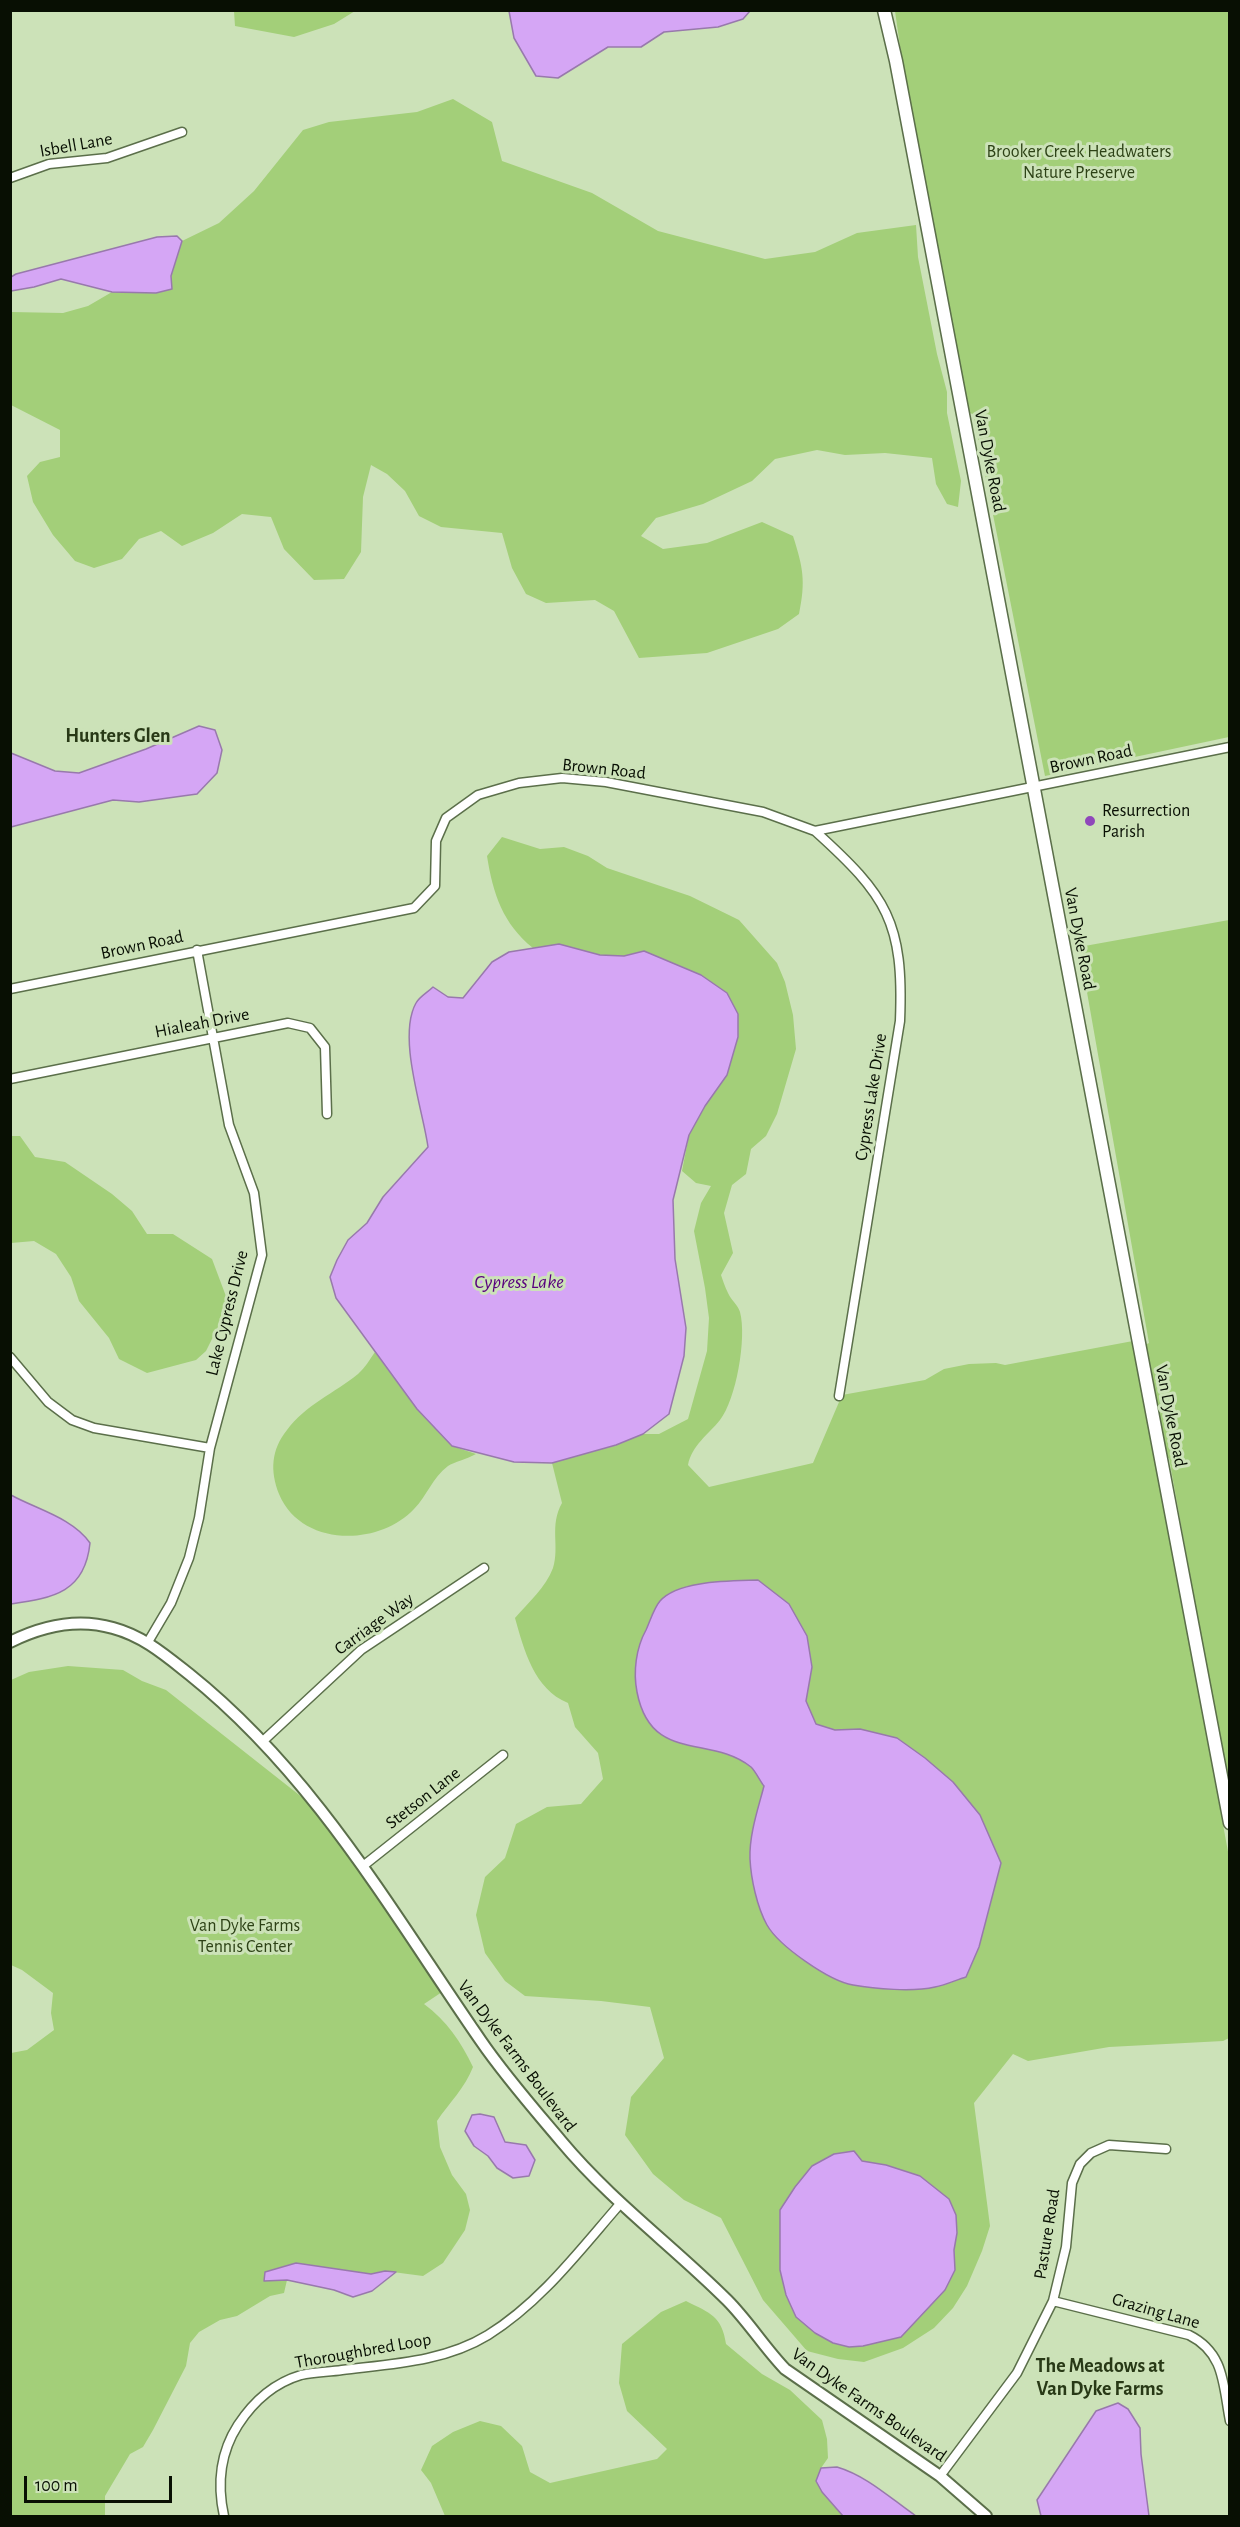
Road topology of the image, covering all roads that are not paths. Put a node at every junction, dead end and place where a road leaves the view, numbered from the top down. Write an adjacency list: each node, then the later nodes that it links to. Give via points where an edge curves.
1 (884, 10): 3 (main road, Van Dyke Road)
2 (890, 10): 3 (main road, Van Dyke Road)
3 (896, 61): 7 (main road, Van Dyke Road)
4 (182, 132): 5 (street, Isbell Lane, via 107,158 49,164)
5 (10, 178)
6 (1230, 747): 7 (street, Brown Road)
7 (1033, 788): 8 (street, Brown Road); 22 (main road, Van Dyke Road)
8 (815, 831): 9 (street, Brown Road, via 763,812 606,782 562,778 519,783 478,795 446,818 436,841 435,886 414,908); 15 (street, Cypress Lake Drive, via 874,890 896,936 901,982 900,1021)
9 (197, 950): 10 (street, Brown Road); 11 (street, Lake Cypress Drive)
10 (10, 989)
11 (215, 1038): 12 (street, Hialeah Drive); 13 (street, Hialeah Drive, via 288,1023 310,1028 325,1047); 16 (street, Lake Cypress Drive, via 229,1125 254,1193 262,1255)
12 (10, 1079)
13 (327, 1114)
14 (10, 1357): 16 (street, via 48,1402 72,1420 94,1428)
15 (839, 1396)
16 (210, 1448): 19 (street, Lake Cypress Drive, via 189,1558 171,1603)
17 (484, 1568): 20 (street, Carriage Way, via 360,1650)
18 (10, 1642): 19 (street, Van Dyke Farms Boulevard, via 34,1630 72,1623 112,1627)
19 (148, 1642): 20 (street, Van Dyke Farms Boulevard, via 209,1690)
20 (262, 1741): 23 (street, Van Dyke Farms Boulevard, via 317,1802)
21 (503, 1755): 23 (street, Stetson Lane)
22 (1230, 1823)
23 (363, 1866): 25 (street, Van Dyke Farms Boulevard, via 483,2043 563,2144)
24 (1166, 2149): 26 (street, Pasture Road, via 1109,2145 1091,2152 1080,2164 1072,2183 1066,2247)
25 (620, 2204): 28 (street, Van Dyke Farms Boulevard, via 729,2302 764,2348 785,2368); 29 (street, Thoroughbred Loop, via 538,2298 487,2336 453,2352 420,2361 302,2375 274,2387 250,2406 228,2441 220,2479)
26 (1053, 2301): 27 (street, Grazing Lane, via 1189,2335 1203,2342 1220,2370); 28 (street, Pasture Road, via 1017,2373)
27 (1230, 2421)
28 (940, 2476): 30 (street, Van Dyke Farms Boulevard)
29 (224, 2517)
30 (986, 2517)

